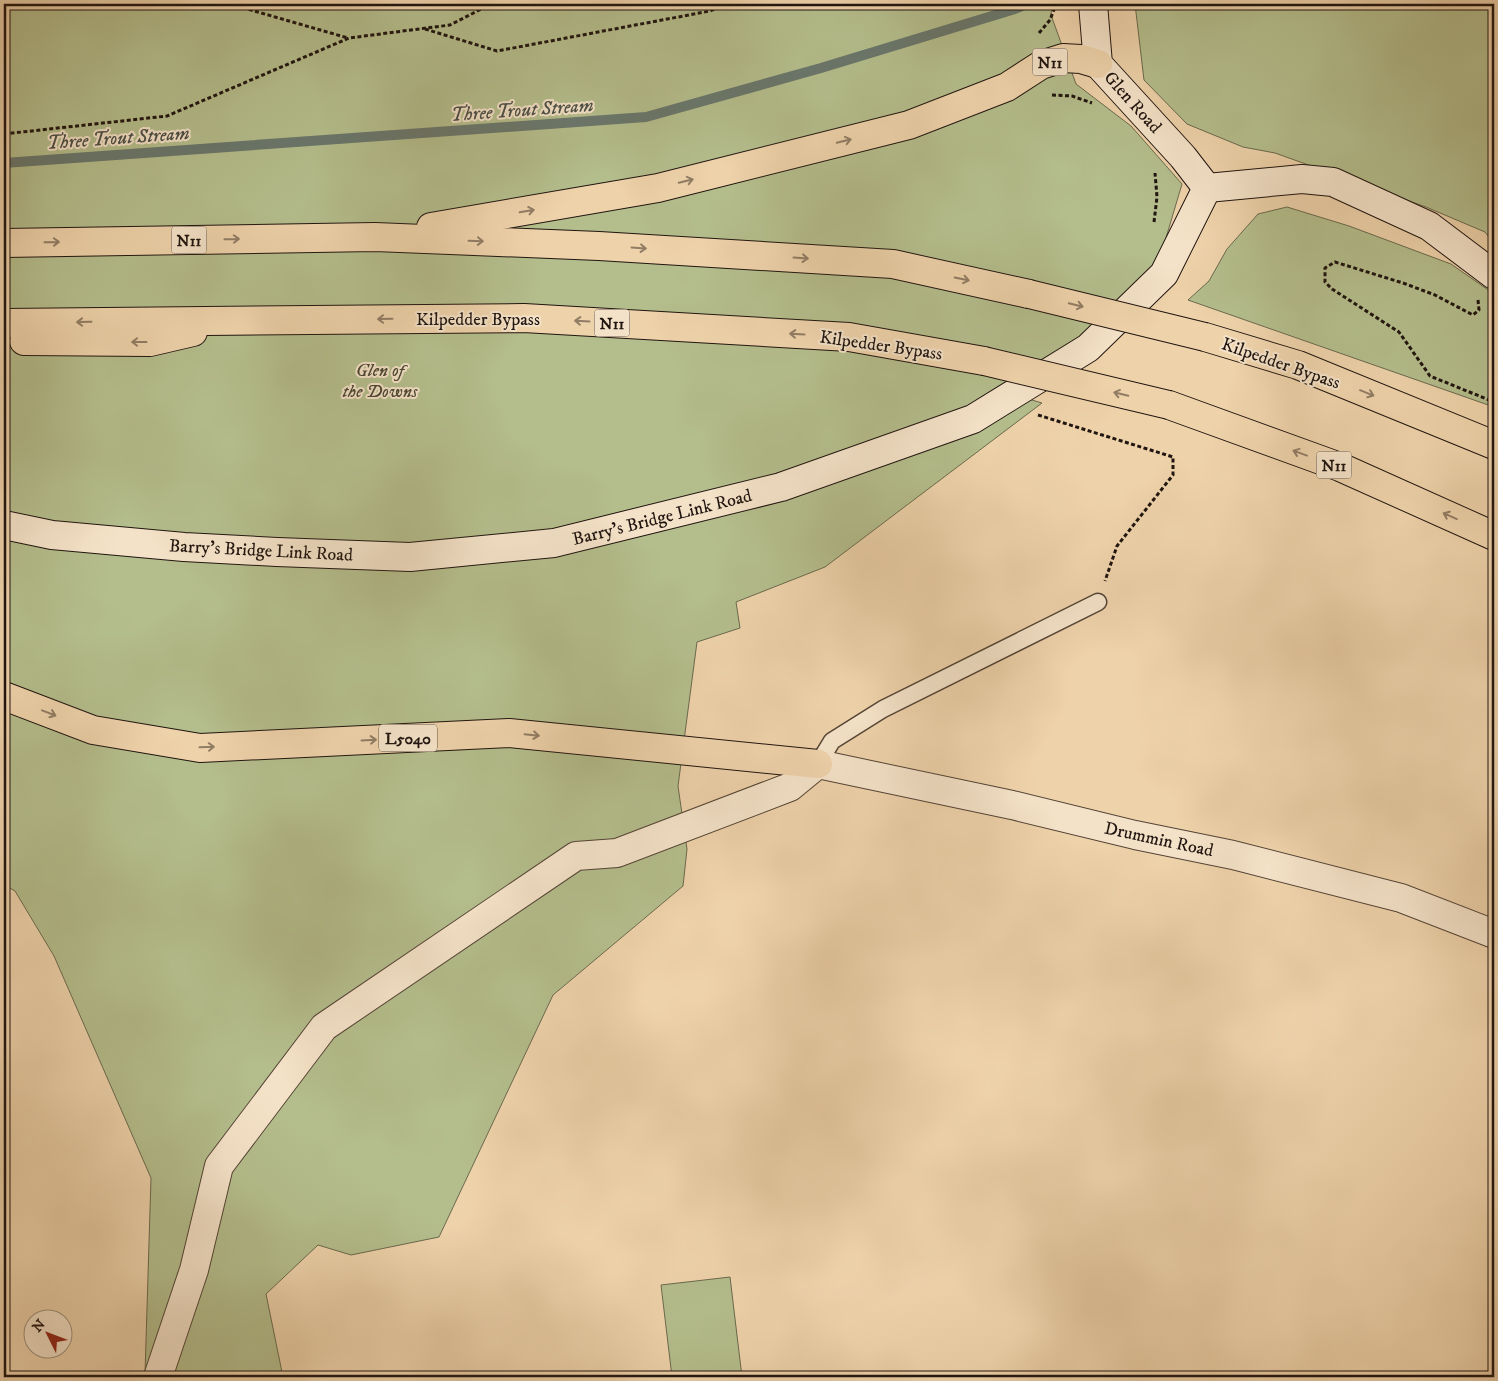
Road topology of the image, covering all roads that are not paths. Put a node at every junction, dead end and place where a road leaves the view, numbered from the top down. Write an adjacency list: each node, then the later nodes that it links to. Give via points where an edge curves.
1 (1093, 4): 2 (main road, Glen Road)
2 (1098, 64): 3 (main road, Glen Road); 4 (highway, N11, one-way to 2, via 658,188 909,125 1007,87 1041,65 1063,58)
3 (1207, 188): 6 (main road, via 1302,178 1333,182 1428,226); 11 (main road, Barry's Bridge Link Road, via 1164,274 1088,348 973,419 781,487 554,544 410,557 184,547 52,535)
4 (375, 237): 5 (highway, N11, one-way to 4); 10 (highway, Kilpedder Bypass / N11, one-way to 10, bridge, via 598,246 893,264 1205,337 1298,365)
5 (4, 243)
6 (1494, 275)
7 (238, 320): 8 (highway, N11, one-way to 8); 9 (highway, N11, one-way to 9, via 150,342); 12 (highway, Kilpedder Bypass / N11, one-way to 7, bridge, via 1340,467 1169,405 984,361 849,337 524,318)
8 (4, 323)
9 (4, 341)
10 (1494, 445)
11 (4, 525)
12 (1494, 536)
13 (1098, 602): 15 (lane, via 883,708 832,741)
14 (4, 696): 15 (highway, L5040, one-way to 15, via 93,730 200,748 509,733)
15 (818, 764): 16 (main road, Drummin Road / L5040, via 1233,854 1401,898); 17 (main road, via 790,787 617,852 576,856 324,1027 220,1166 194,1270)
16 (1494, 934)
17 (158, 1377)

